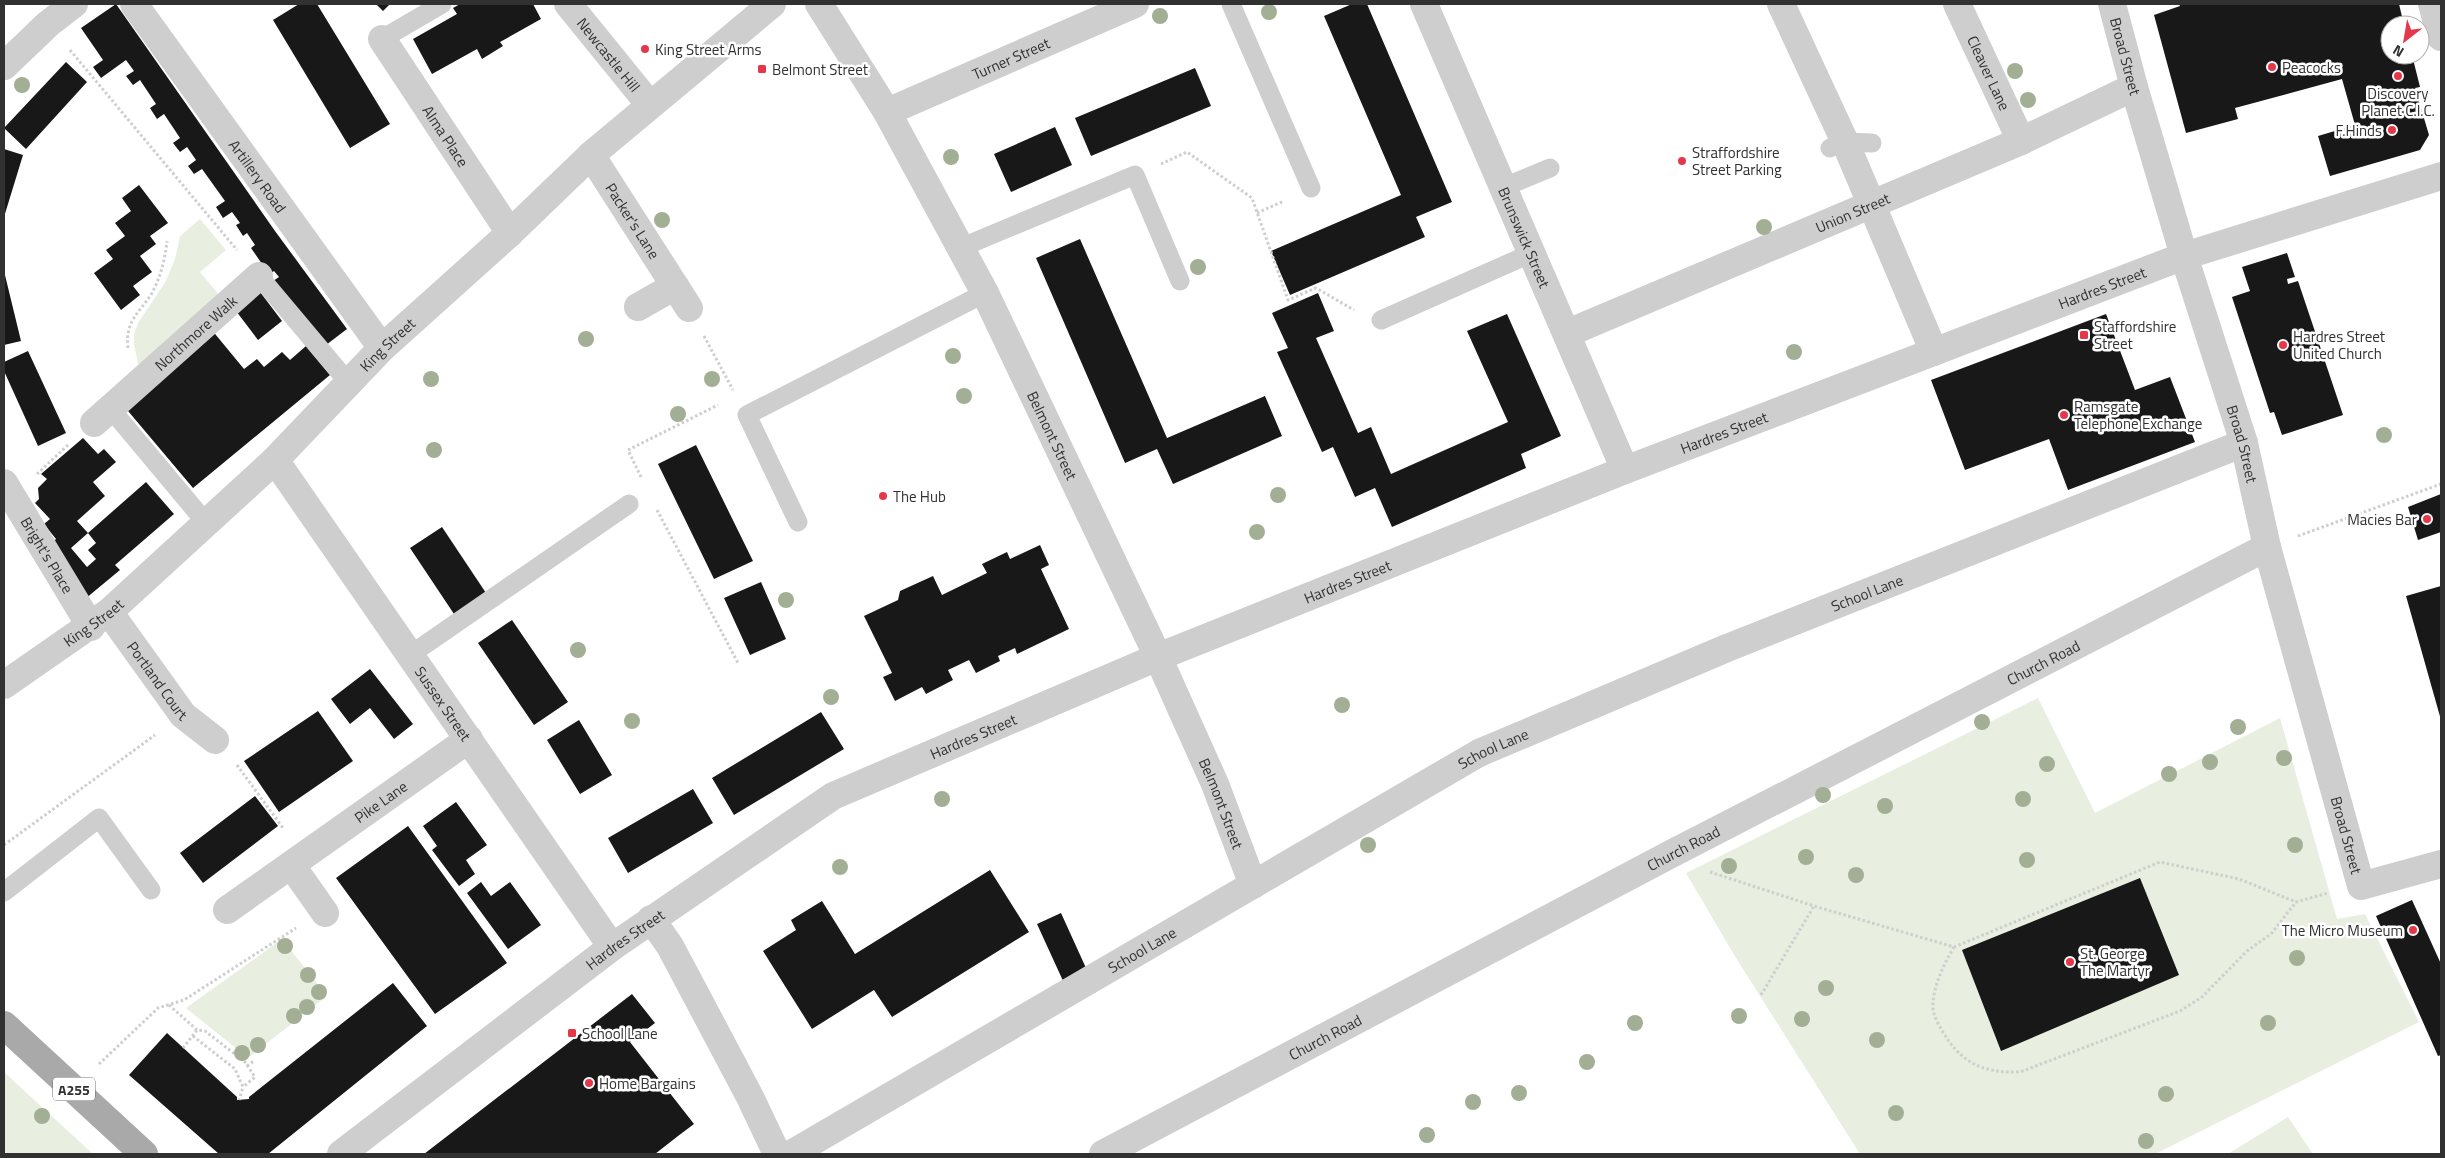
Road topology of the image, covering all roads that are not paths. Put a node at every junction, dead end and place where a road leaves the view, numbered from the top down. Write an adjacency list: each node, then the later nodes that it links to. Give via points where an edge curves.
1 (74, 4): 16 (street)
2 (134, 4): 39 (street, Artillery Road)
3 (442, 4): 15 (lane)
4 (568, 4): 18 (street, Newcastle Hill)
5 (772, 4): 18 (street, King Street)
6 (819, 4): 19 (street, Belmont Street)
7 (1135, 4): 19 (street, Turner Street)
8 (1231, 4): 27 (lane)
9 (1424, 4): 26 (street, Brunswick Street)
10 (1781, 4): 22 (street)
11 (1958, 4): 20 (street, Cleaver Lane)
12 (2112, 4): 17 (street, Broad Street)
13 (2432, 4): 14 (street)
14 (2441, 37)
15 (382, 40): 29 (street, Alma Place)
16 (4, 66)
17 (2134, 87): 20 (street, Union Street); 32 (street, Broad Street)
18 (650, 105): 23 (street, King Street)
19 (887, 112): 30 (street, Belmont Street)
20 (2021, 142): 28 (street, Union Street)
21 (1872, 143): 22 (lane)
22 (1837, 145): 28 (street)
23 (591, 155): 29 (street, King Street); 36 (street, Packer's Lane, via 682,297)
24 (1550, 168): 26 (lane)
25 (2441, 176): 32 (street, Hardres Street)
26 (1504, 187): 31 (street, Brunswick Street)
27 (1311, 188)
28 (1871, 206): 38 (street, Union Street); 40 (street)
29 (510, 233): 39 (street, King Street)
30 (960, 248): 34 (lane, via 1135,175); 35 (street, Belmont Street)
31 (1532, 253): 37 (lane); 38 (street, Brunswick Street)
32 (2184, 256): 40 (street, Hardres Street); 43 (street, Broad Street)
33 (259, 276): 41 (lane); 42 (street, Northmore Walk)
34 (1180, 280)
35 (985, 293): 48 (lane, via 747,414); 53 (street, Belmont Street)
36 (638, 307)
37 (1381, 320)
38 (1568, 333): 45 (street, Brunswick Street)
39 (382, 348): 41 (street, King Street)
40 (1934, 352): 45 (street, Hardres Street)
41 (348, 382): 44 (street, King Street)
42 (102, 415): 49 (lane)
43 (2244, 443): 50 (street, Broad Street); 59 (street, School Lane, via 1727,648 1479,753)
44 (275, 460): 49 (street, King Street); 52 (street, Sussex Street)
45 (1625, 470): 53 (street, Hardres Street)
46 (7, 490): 51 (street, Bright's Place)
47 (629, 504): 52 (lane)
48 (798, 522)
49 (207, 524): 51 (street, King Street)
50 (2267, 547): 58 (street, Broad Street, via 2361,886); 71 (street, Church Road, via 1672,854)
51 (100, 620): 54 (street, King Street); 56 (street, Portland Court, via 183,715)
52 (410, 655): 55 (street, Sussex Street)
53 (1158, 656): 59 (street, Belmont Street, via 1215,784); 64 (street, Hardres Street, via 833,796)
54 (4, 685)
55 (469, 739): 57 (street, Pike Lane); 65 (street, Sussex Street)
56 (215, 740)
57 (298, 861): 62 (street, Pike Lane); 63 (street)
58 (2441, 864)
59 (1253, 885): 70 (street, School Lane)
60 (151, 890): 61 (lane, via 100,818)
61 (4, 892)
62 (227, 910)
63 (325, 913)
64 (651, 919): 65 (street, Hardres Street); 69 (street, via 675,954)
65 (612, 947): 68 (street, Hardres Street)
66 (4, 1025): 67 (main road, A255)
67 (144, 1154)
68 (341, 1154)
69 (777, 1154)
70 (792, 1154)
71 (1104, 1154)

